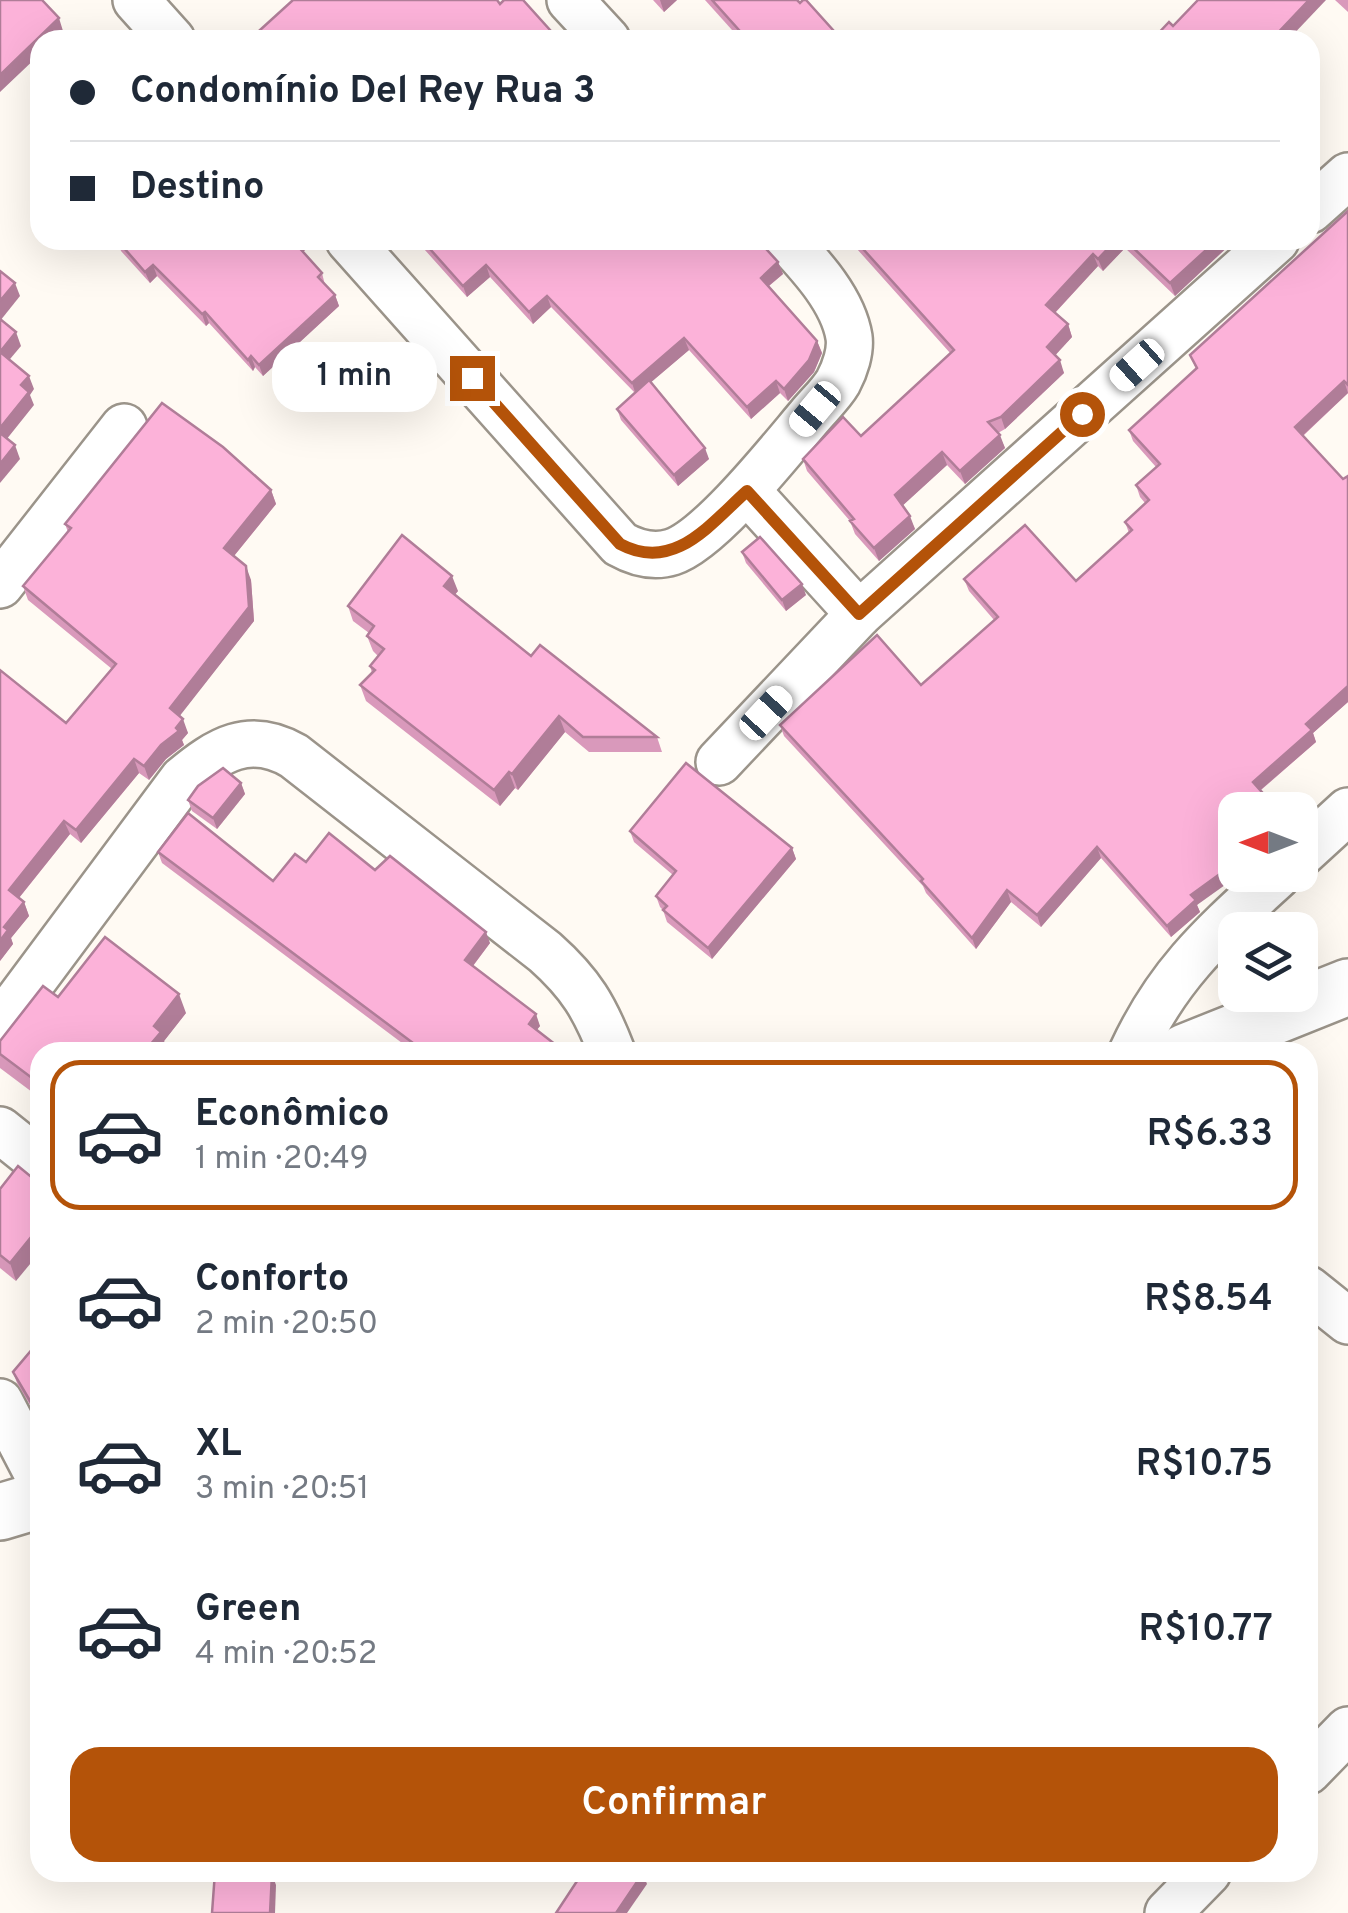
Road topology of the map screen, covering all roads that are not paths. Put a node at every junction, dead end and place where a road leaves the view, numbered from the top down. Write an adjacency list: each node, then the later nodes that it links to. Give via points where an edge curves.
1 (136, 0): 3 (street)
2 (570, 0): 4 (street)
3 (163, 30)
4 (597, 30)
5 (1348, 176): 6 (street)
6 (1320, 201)
7 (358, 250): 11 (street, via 620,544 634,552 672,552)
8 (796, 250): 11 (street, via 842,316 848,358 838,382)
9 (1265, 250): 13 (street)
10 (124, 427): 12 (street)
11 (747, 491): 13 (street)
12 (0, 585)
13 (859, 614): 14 (street)
14 (718, 762)
15 (1348, 811): 16 (street)
16 (1318, 838)
17 (1259, 892): 21 (street, via 1172,980)
18 (1348, 987): 22 (street)
19 (0, 1025): 20 (street, via 183,780 210,756 260,742 294,756 545,952 584,992)
20 (608, 1042)
21 (1137, 1042)
22 (1210, 1042)
23 (0, 1130): 24 (street)
24 (30, 1154)
25 (1318, 1297): 26 (street)
26 (1348, 1322)
27 (0, 1402): 28 (street)
28 (30, 1460)
29 (30, 1503): 30 (street)
30 (0, 1512)
31 (1348, 1730): 32 (street)
32 (1318, 1762)
33 (1198, 1882): 34 (street)
34 (1168, 1913)

